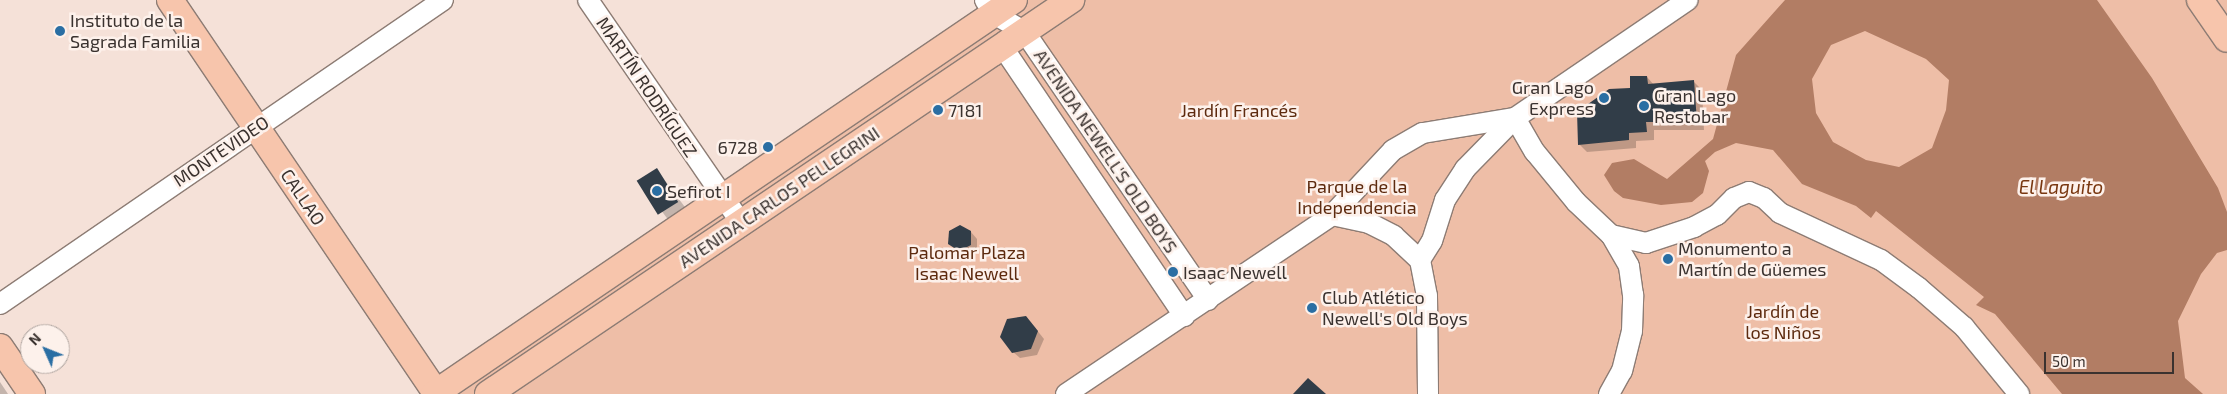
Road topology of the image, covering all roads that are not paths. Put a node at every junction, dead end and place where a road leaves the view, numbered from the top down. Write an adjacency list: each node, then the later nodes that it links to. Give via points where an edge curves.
1 (170, 0): 12 (main road, CALLAO)
2 (443, 0): 12 (street, MONTEVIDEO)
3 (588, 0): 13 (street, MARTÍN RODRÍGUEZ)
4 (1071, 0): 8 (main road, AVENIDA CARLOS PELLEGRINI)
5 (1688, 0): 11 (street)
6 (2200, 0): 9 (main road)
7 (998, 5): 8 (street, AVENIDA NEWELL'S OLD BOYS); 13 (main road, AVENIDA CARLOS PELLEGRINI)
8 (1024, 31): 10 (main road, AVENIDA CARLOS PELLEGRINI); 18 (street, AVENIDA NEWELL'S OLD BOYS)
9 (2227, 39)
10 (1002, 46): 15 (main road, AVENIDA CARLOS PELLEGRINI); 20 (street, AVENIDA NEWELL'S OLD BOYS)
11 (1515, 118): 14 (street, via 1423,133 1393,150); 16 (street, via 1535,152 1570,195); 17 (street, via 1465,168 1445,200 1432,241)
12 (256, 128): 19 (street, MONTEVIDEO); 23 (main road, CALLAO)
13 (722, 196): 15 (street, MARTÍN RODRÍGUEZ); 23 (main road, AVENIDA CARLOS PELLEGRINI)
14 (1332, 215): 17 (street, via 1369,223 1394,236); 18 (street)
15 (741, 223): 24 (main road, AVENIDA CARLOS PELLEGRINI)
16 (1611, 235): 27 (street, via 1629,266 1633,295 1630,339 1622,371); 28 (street, via 1646,243 1694,227 1717,215 1734,198 1748,192 1764,198 1798,223 1880,260 1920,288 1964,327)
17 (1420, 260): 26 (street, via 1427,296)
18 (1208, 300): 20 (street)
19 (0, 304)
20 (1184, 316): 25 (street)
21 (0, 347): 22 (main road)
22 (32, 394)
23 (436, 394)
24 (488, 394)
25 (1066, 394)
26 (1428, 394)
27 (1609, 394)
28 (2019, 394)

